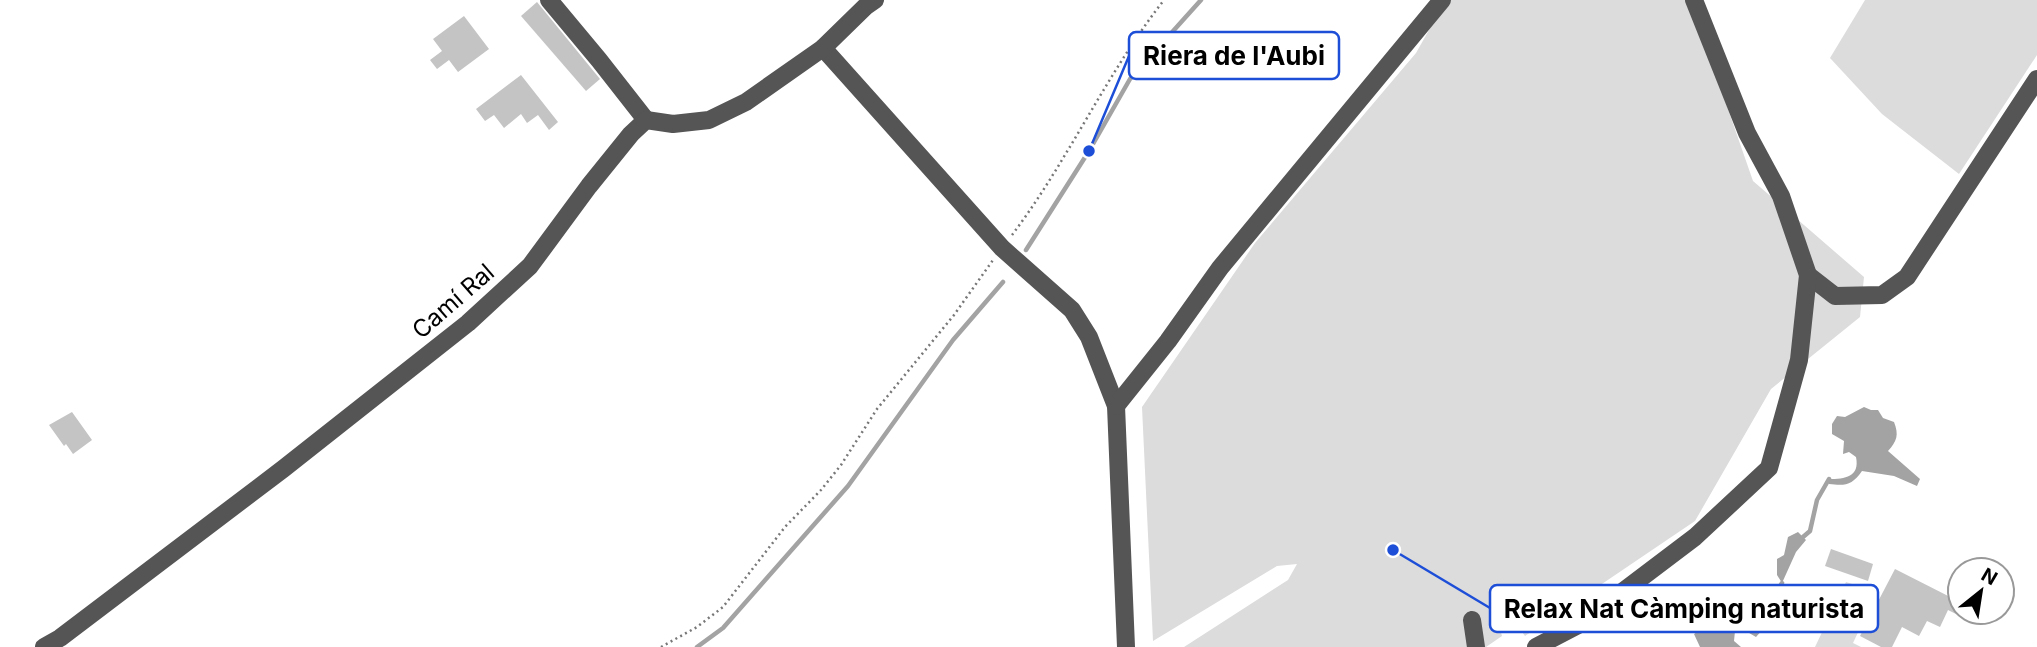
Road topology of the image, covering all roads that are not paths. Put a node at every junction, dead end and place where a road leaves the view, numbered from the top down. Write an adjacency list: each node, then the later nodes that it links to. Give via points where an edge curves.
1 (549, 0): 7 (street)
2 (875, 0): 5 (street)
3 (1442, 0): 9 (street, via 1220,268)
4 (1695, 0): 8 (street, via 1747,133 1782,196)
5 (823, 48): 7 (street, via 746,102 709,120 673,124); 9 (street, via 1002,248 1072,310 1089,337)
6 (2037, 79): 8 (street, via 1907,277 1882,295 1835,296)
7 (646, 120): 11 (street, Camí Ral, via 597,176 530,266 468,323 283,469)
8 (1808, 275): 14 (street, via 1799,360 1769,468 1695,537 1580,624)
9 (1115, 406): 12 (street)
10 (1472, 620): 13 (street)
11 (44, 647)
12 (1126, 647)
13 (1476, 647)
14 (1536, 647)

